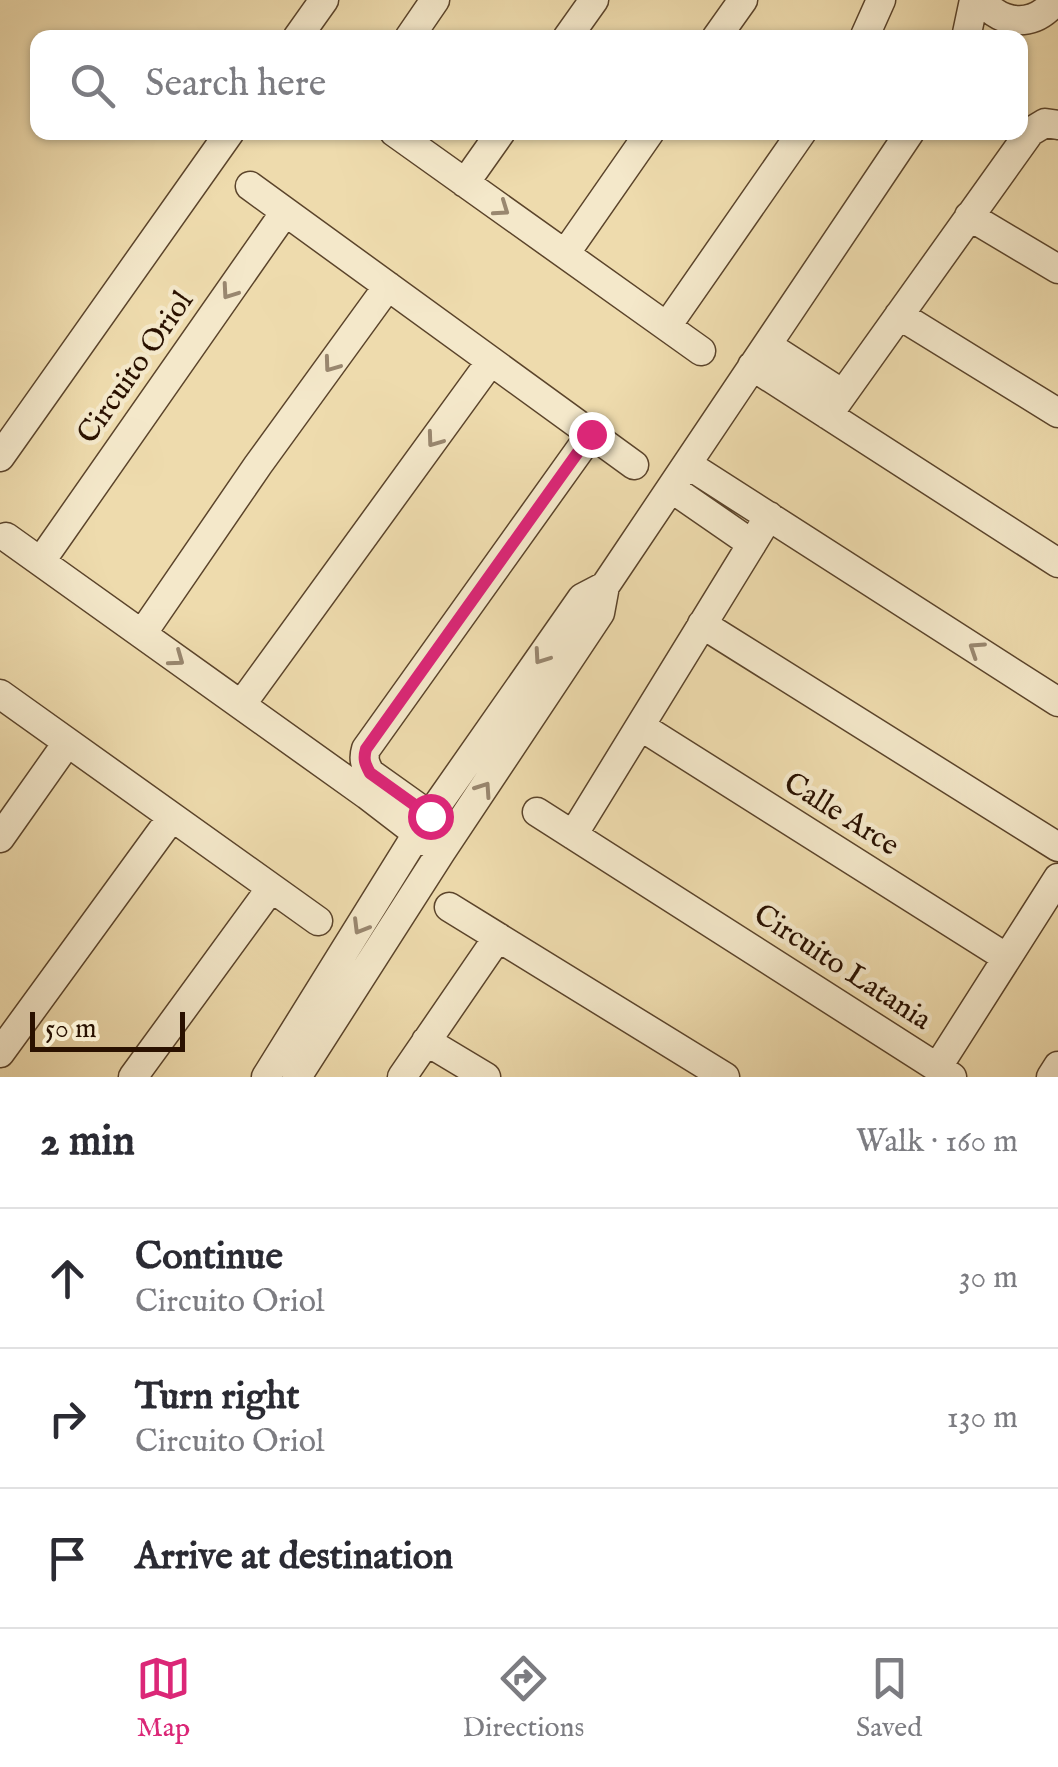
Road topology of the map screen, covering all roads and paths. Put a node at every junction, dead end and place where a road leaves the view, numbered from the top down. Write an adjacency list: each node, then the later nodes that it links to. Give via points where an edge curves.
1 (324, 0): 9 (street)
2 (436, 0): 10 (street)
3 (594, 0): 11 (street)
4 (743, 0): 12 (street)
5 (880, 0): 13 (street)
6 (974, 0): 14 (street)
7 (981, 0): 8 (street, via 1004,18)
8 (1043, 13): 15 (street)
9 (303, 30)
10 (414, 30)
11 (573, 30)
12 (722, 30)
13 (867, 30)
14 (968, 30)
15 (1005, 30)
16 (1058, 125): 17 (street, via 1045,123)
17 (1028, 135)
18 (224, 140): 40 (street)
19 (405, 140): 25 (street)
20 (495, 140): 25 (street)
21 (644, 140): 29 (street)
22 (796, 140): 33 (street)
23 (905, 140): 35 (street)
24 (1024, 140): 28 (street)
25 (465, 183): 29 (street, one-way to 29)
26 (250, 186): 27 (street)
27 (285, 212): 31 (street); 47 (street, Circuito Oriol, one-way to 47)
28 (970, 216): 30 (street); 32 (street)
29 (565, 254): 33 (street)
30 (1058, 270)
31 (388, 286): 36 (street); 51 (street, one-way to 51)
32 (899, 315): 37 (street); 38 (street)
33 (667, 326): 34 (street)
34 (701, 350)
35 (760, 356): 37 (street); 41 (street)
36 (491, 361): 39 (street); 54 (street, one-way to 54)
37 (836, 404): 48 (street)
38 (1058, 414)
39 (591, 434): 42 (street); 57 (street)
40 (0, 457)
41 (688, 464): 43 (street); 44 (street)
42 (634, 465)
43 (670, 488): 46 (street); 49 (street)
44 (769, 516): 46 (street); 53 (street, one-way to 44)
45 (6, 537): 47 (street)
46 (752, 544): 50 (street)
47 (41, 562): 51 (street)
48 (1058, 563)
49 (605, 586): 60 (street, one-way to 60, via 582,598); 63 (street, one-way to 49, via 600,613)
50 (702, 624): 55 (street); 64 (street)
51 (142, 634): 54 (street, one-way to 54)
52 (0, 694): 56 (street)
53 (1058, 702)
54 (241, 705): 57 (street)
55 (640, 726): 61 (street); 70 (street, Calle Arce)
56 (68, 743): 59 (street); 62 (street)
57 (354, 772): 60 (street, via 370,773)
58 (537, 812): 61 (street, Circuito Latania)
59 (172, 817): 66 (street); 72 (street)
60 (423, 825): 63 (street); 77 (street, one-way to 77)
61 (573, 835): 74 (street, Circuito Latania)
62 (0, 838)
63 (448, 843): 75 (street)
64 (1058, 846)
65 (1058, 878): 70 (street, Circuito Latania)
66 (270, 888): 68 (street); 76 (street)
67 (449, 907): 69 (street)
68 (318, 922)
69 (498, 937): 71 (street); 80 (street)
70 (1007, 958): 74 (street, Circuito Latania)
71 (426, 1041): 78 (street); 79 (street)
72 (0, 1053)
73 (1058, 1066): 81 (street)
74 (944, 1072)
75 (301, 1076)
76 (133, 1077)
77 (266, 1077)
78 (402, 1077)
79 (486, 1077)
80 (724, 1077)
81 (1051, 1077)

